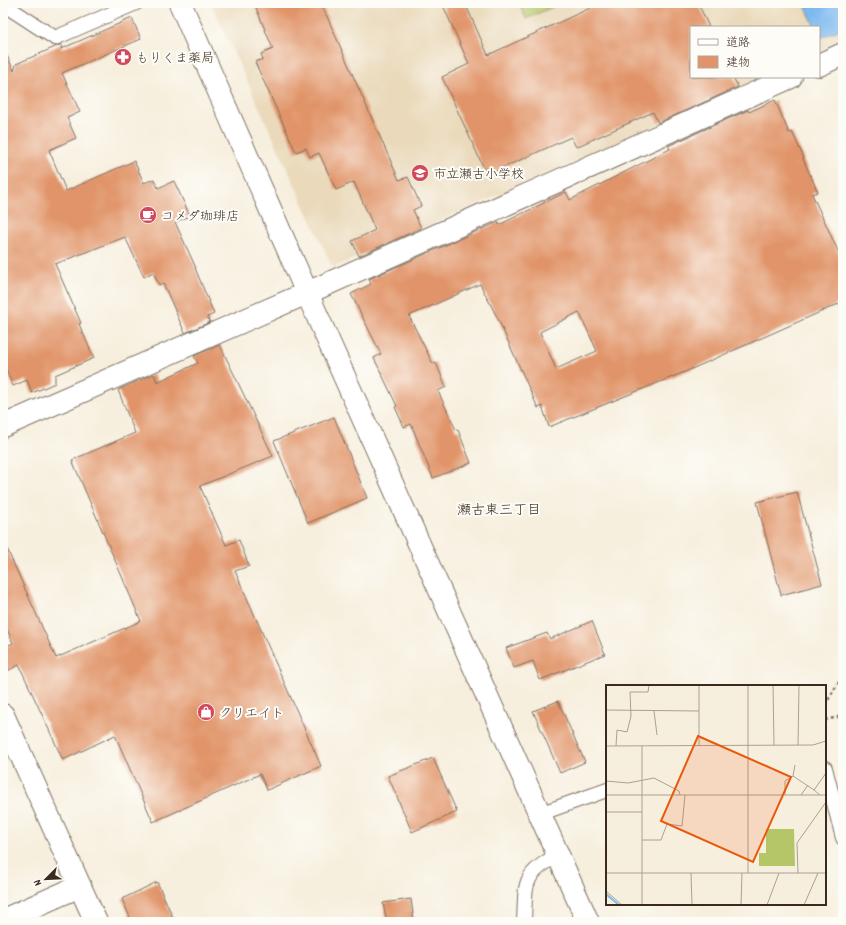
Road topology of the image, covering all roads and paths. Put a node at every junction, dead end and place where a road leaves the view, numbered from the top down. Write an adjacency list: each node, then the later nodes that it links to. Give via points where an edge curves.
1 (136, 3): 3 (lane, via 55,38)
2 (180, 3): 7 (street)
3 (3, 4)
4 (843, 54): 5 (street)
5 (820, 65)
6 (790, 78): 7 (street)
7 (307, 293): 8 (street); 16 (street)
8 (3, 426)
9 (843, 676): 10 (path)
10 (826, 703)
11 (3, 715): 19 (street)
12 (843, 716): 13 (path)
13 (826, 720)
14 (826, 772): 17 (lane)
15 (606, 790): 16 (lane)
16 (540, 814): 18 (street)
17 (843, 838)
18 (558, 855): 22 (lane, via 541,865 526,882); 23 (street)
19 (80, 886): 20 (street); 21 (street)
20 (3, 920)
21 (96, 922)
22 (524, 922)
23 (588, 922)

